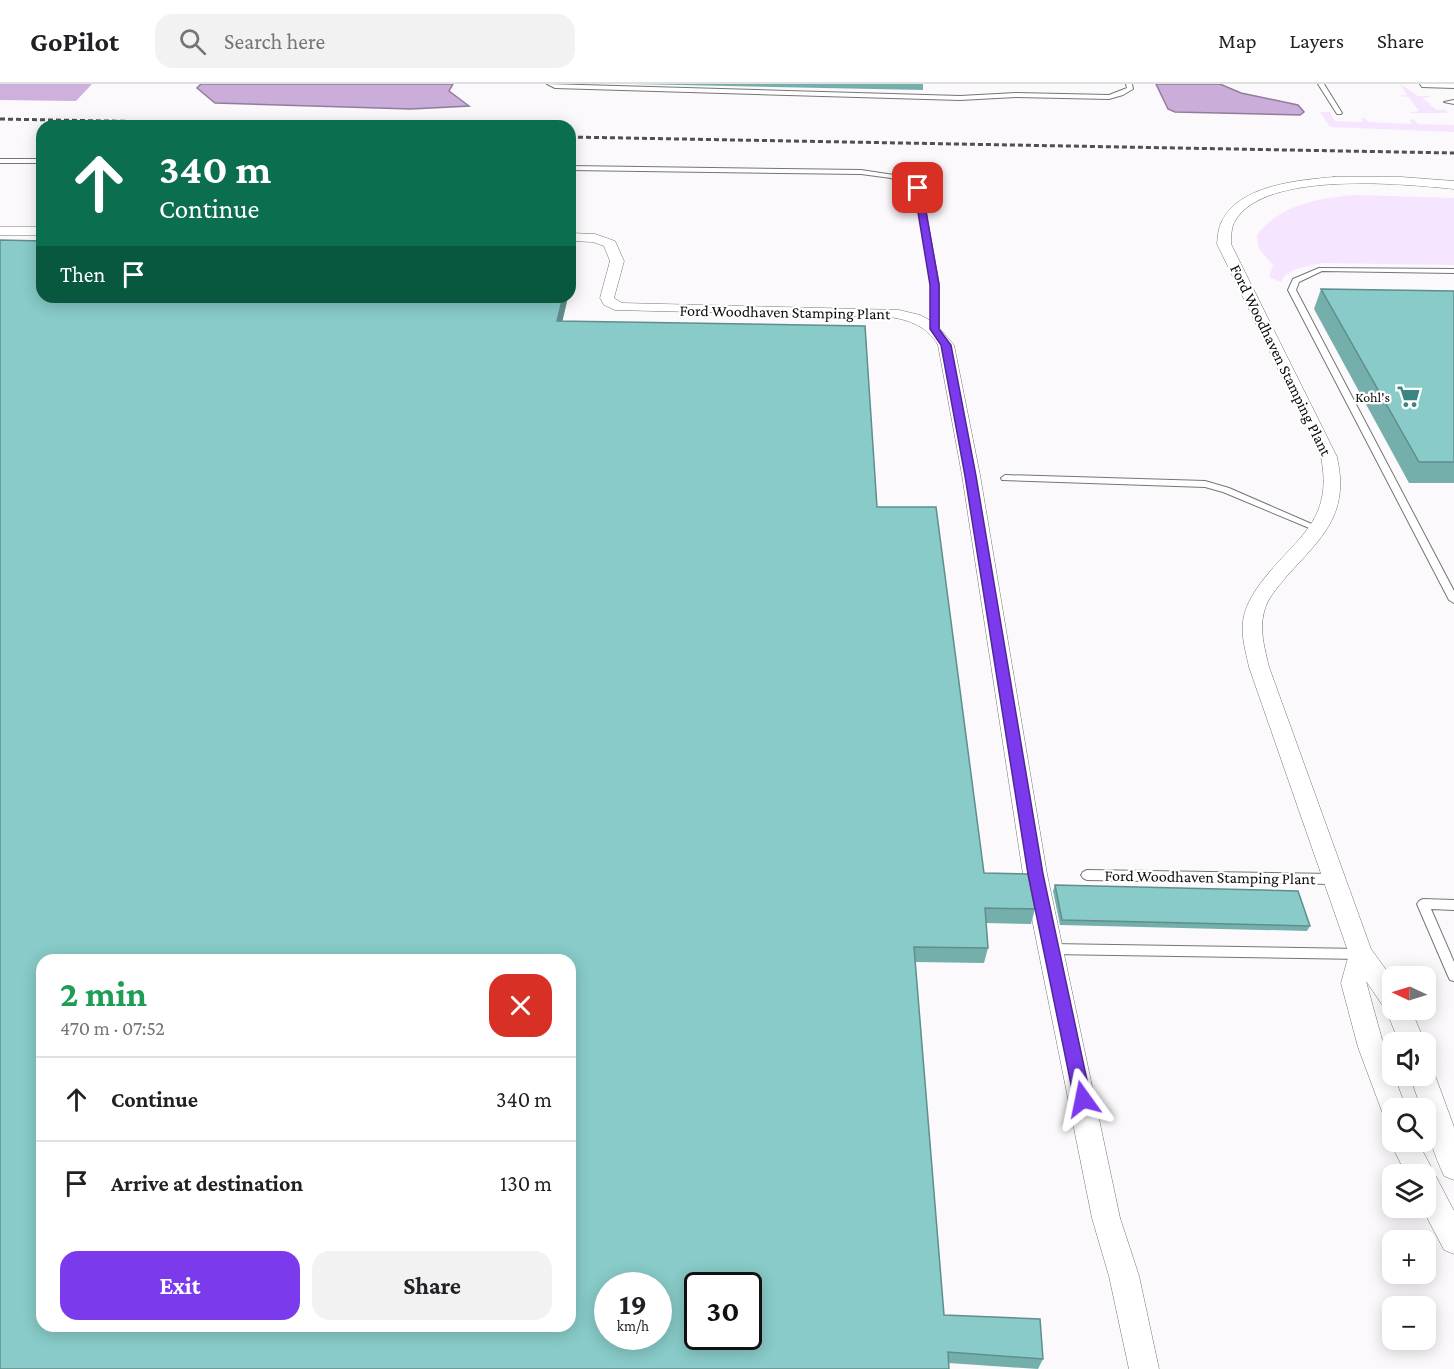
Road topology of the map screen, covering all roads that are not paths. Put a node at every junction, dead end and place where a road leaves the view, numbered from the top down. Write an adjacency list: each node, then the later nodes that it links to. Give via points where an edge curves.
1 (550, 84): 2 (lane, via 885,97 983,93 1109,97 1130,89)
2 (1129, 84)
3 (1321, 84): 6 (lane)
4 (1422, 85): 5 (lane)
5 (1454, 86)
6 (1339, 114)
7 (0, 161): 8 (lane)
8 (36, 161)
9 (576, 168): 15 (lane, via 861,172 892,176 918,188 935,285)
10 (1454, 184): 17 (street, Ford Woodhaven Stamping Plant, via 1330,180 1299,183 1265,192 1242,206 1228,222 1224,244 1335,474 1329,514)
11 (0, 231): 12 (street)
12 (36, 231)
13 (576, 237): 15 (street, Ford Woodhaven Stamping Plant, via 610,244 617,261 607,298 620,307 890,313 916,318)
14 (1454, 271): 18 (lane, via 1320,269 1296,280 1292,290)
15 (934, 329): 22 (street, via 946,345 971,476 1035,874)
16 (1005, 478): 17 (lane, via 1205,484)
17 (1317, 528): 20 (street, Ford Woodhaven Stamping Plant, via 1264,591 1254,612 1252,634 1259,667)
18 (1454, 600)
19 (1087, 875): 20 (lane, Ford Woodhaven Stamping Plant)
20 (1334, 879): 23 (street, Ford Woodhaven Stamping Plant)
21 (1454, 905): 24 (lane, via 1423,904)
22 (1051, 949): 23 (lane); 31 (street, via 1106,1218 1124,1276)
23 (1361, 954): 25 (street, Ford Woodhaven Stamping Plant); 27 (street, via 1353,983)
24 (1454, 976)
25 (1382, 984)
26 (1427, 1086): 28 (street)
27 (1389, 1098)
28 (1454, 1167)
29 (1436, 1206): 30 (street)
30 (1454, 1240)
31 (1144, 1369)

